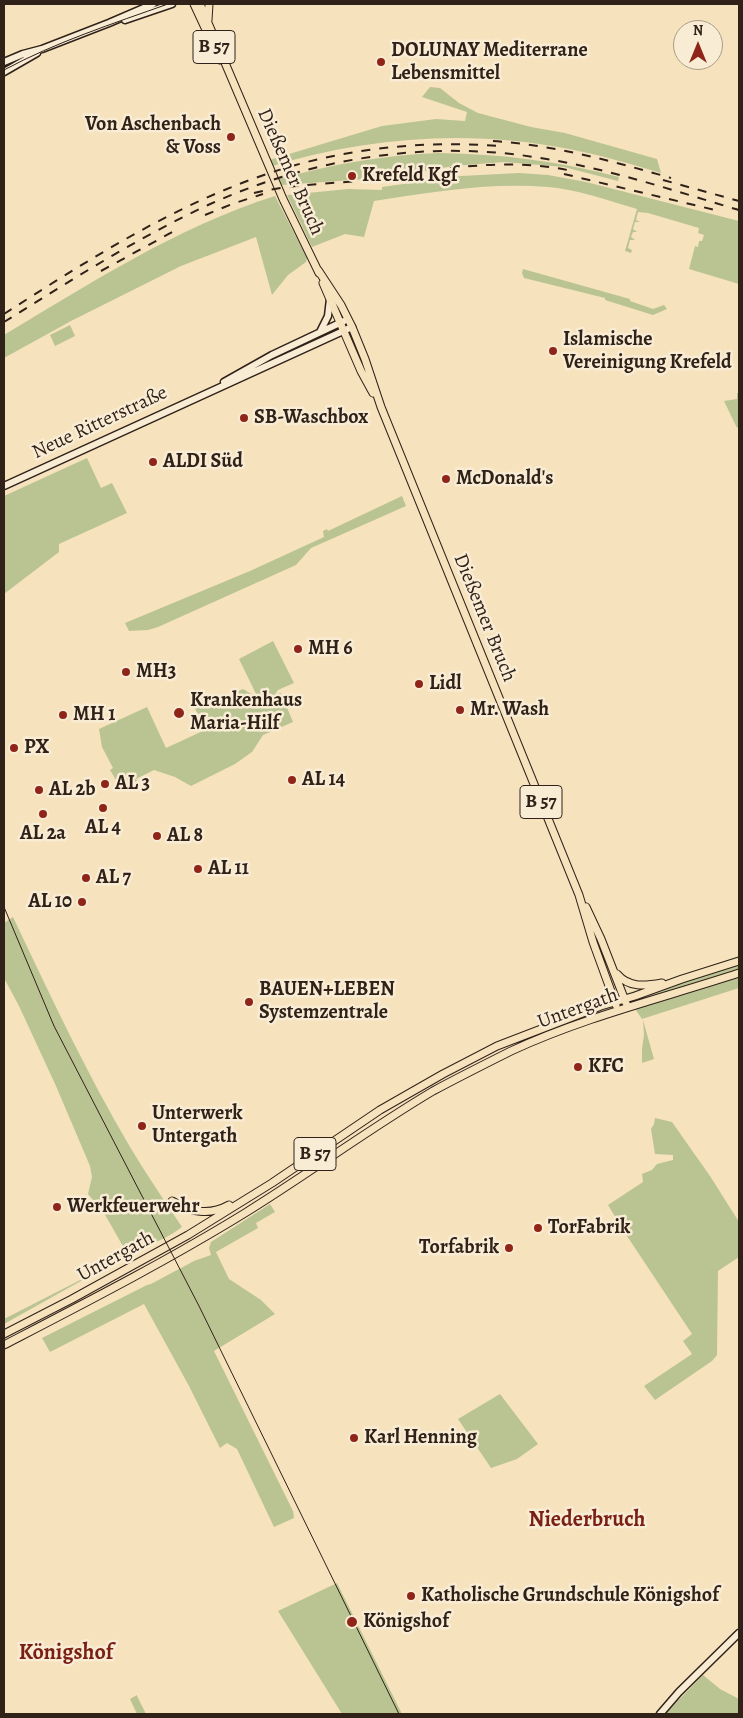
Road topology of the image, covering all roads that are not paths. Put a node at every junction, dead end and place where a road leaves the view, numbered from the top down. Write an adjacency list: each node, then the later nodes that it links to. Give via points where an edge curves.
1 (153, 4): 6 (main road)
2 (172, 4): 6 (main road)
3 (196, 4): 5 (main road, Dießemer Bruch); 10 (main road, Dießemer Bruch / B 57)
4 (209, 4): 5 (main road)
5 (208, 23): 10 (main road, Dießemer Bruch)
6 (109, 24): 7 (main road)
7 (42, 49): 8 (main road); 9 (main road)
8 (4, 62)
9 (4, 72)
10 (234, 86): 11 (main road, Dießemer Bruch / B 57)
11 (318, 270): 12 (main road, Dießemer Bruch / B 57); 13 (main road, Dießemer Bruch, via 342,305)
12 (330, 298): 13 (main road, Dießemer Bruch / B 57); 15 (main road, via 328,316)
13 (345, 321): 14 (main road, Dießemer Bruch / B 57); 15 (main road, Neue Ritterstraße)
14 (348, 328): 16 (main road, Neue Ritterstraße); 18 (main road, Dießemer Bruch / B 57, via 361,371 381,407)
15 (320, 332): 16 (main road, Neue Ritterstraße)
16 (210, 390): 17 (main road, Neue Ritterstraße)
17 (4, 486)
18 (578, 894): 20 (main road, Dießemer Bruch / B 57, via 596,926); 24 (main road, Dießemer Bruch / B 57)
19 (739, 961): 22 (main road, Untergath)
20 (615, 972): 22 (main road, Untergath, via 635,985); 23 (main road, Dießemer Bruch / B 57)
21 (739, 973): 25 (main road, Untergath)
22 (682, 979): 23 (main road, Untergath)
23 (625, 999): 24 (main road, Untergath / B 57); 25 (main road, Dießemer Bruch / B 57)
24 (615, 1002): 26 (main road, Dießemer Bruch / B 57); 27 (main road, Untergath / B 57, via 497,1046)
25 (628, 1008): 26 (main road, Untergath / B 57)
26 (618, 1012): 28 (main road, Untergath / B 57, via 513,1050)
27 (443, 1074): 28 (main road, Untergath / B 57); 29 (main road, Untergath / B 57, via 380,1110)
28 (434, 1091): 32 (main road, Untergath / B 57, via 204,1238)
29 (272, 1183): 30 (main road, via 215,1211 191,1210); 31 (main road, Untergath / B 57, via 159,1252)
30 (172, 1201)
31 (4, 1334)
32 (4, 1345)
33 (739, 1633): 34 (main road)
34 (660, 1714)

